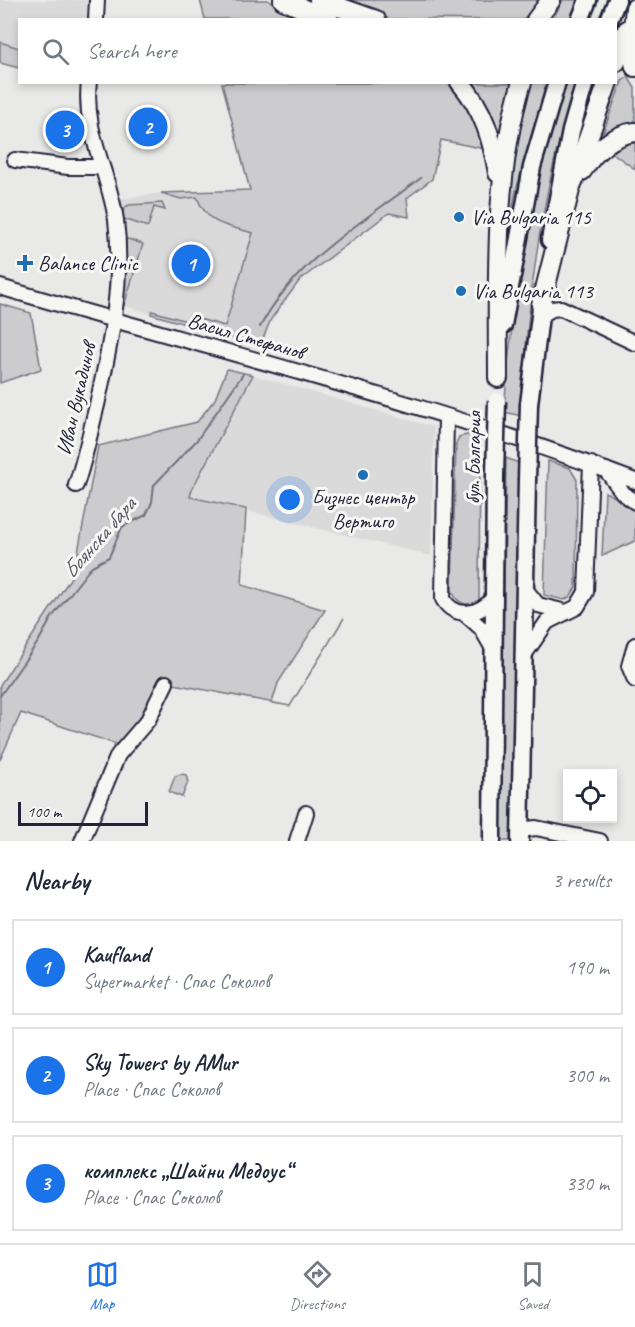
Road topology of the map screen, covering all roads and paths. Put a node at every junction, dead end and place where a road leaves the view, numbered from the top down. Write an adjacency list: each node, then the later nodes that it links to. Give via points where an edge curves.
1 (97, 0): 8 (street)
2 (283, 0): 9 (highway)
3 (319, 0): 10 (highway)
4 (552, 0): 11 (highway); 12 (highway)
5 (588, 0): 13 (main road)
6 (617, 0): 14 (main road)
7 (635, 7): 15 (highway); 16 (highway, via 631,47)
8 (96, 18)
9 (324, 18)
10 (370, 18)
11 (538, 18)
12 (546, 18)
13 (581, 18)
14 (610, 18)
15 (617, 56)
16 (635, 67)
17 (89, 84): 25 (street, Иван Вукадинов, via 90,131)
18 (462, 84): 27 (highway, via 488,126)
19 (522, 84): 27 (highway, via 507,145)
20 (556, 84): 32 (main road, бул. България, via 521,221)
21 (584, 84): 29 (main road, via 562,169)
22 (607, 84): 26 (highway)
23 (635, 132): 26 (highway, via 606,144 591,157)
24 (15, 160): 25 (street)
25 (101, 167): 30 (street, Иван Вукадинов, via 116,222)
26 (570, 190): 29 (highway)
27 (502, 198): 32 (highway)
28 (0, 287): 30 (street, Васил Стефанов)
29 (540, 311): 31 (street, via 561,308); 39 (main road, bridge, via 529,404)
30 (114, 321): 33 (street, Васил Стефанов); 37 (street, Иван Вукадинов)
31 (635, 343)
32 (498, 378): 40 (main road, бул. България, bridge)
33 (446, 417): 34 (street, Васил Стефанов); 42 (street, via 442,595 451,609)
34 (591, 464): 35 (street, Васил Стефанов); 41 (street, via 586,592 581,603)
35 (606, 470): 36 (street, Васил Стефанов); 38 (street)
36 (635, 481)
37 (76, 485)
38 (635, 502)
39 (526, 590): 41 (street, via 538,605); 45 (main road)
40 (493, 598): 42 (street, via 482,609); 44 (main road, бул. България)
41 (568, 612): 45 (street, via 547,622)
42 (464, 613): 44 (street, via 481,628)
43 (635, 645): 46 (street, via 629,666)
44 (492, 647): 52 (main road, бул. България)
45 (524, 655): 49 (main road)
46 (635, 680)
47 (166, 683): 50 (street, via 148,720 118,755)
48 (305, 818): 51 (street)
49 (520, 836): 53 (street, via 536,828)
50 (82, 841)
51 (297, 841)
52 (492, 841)
53 (600, 841)

